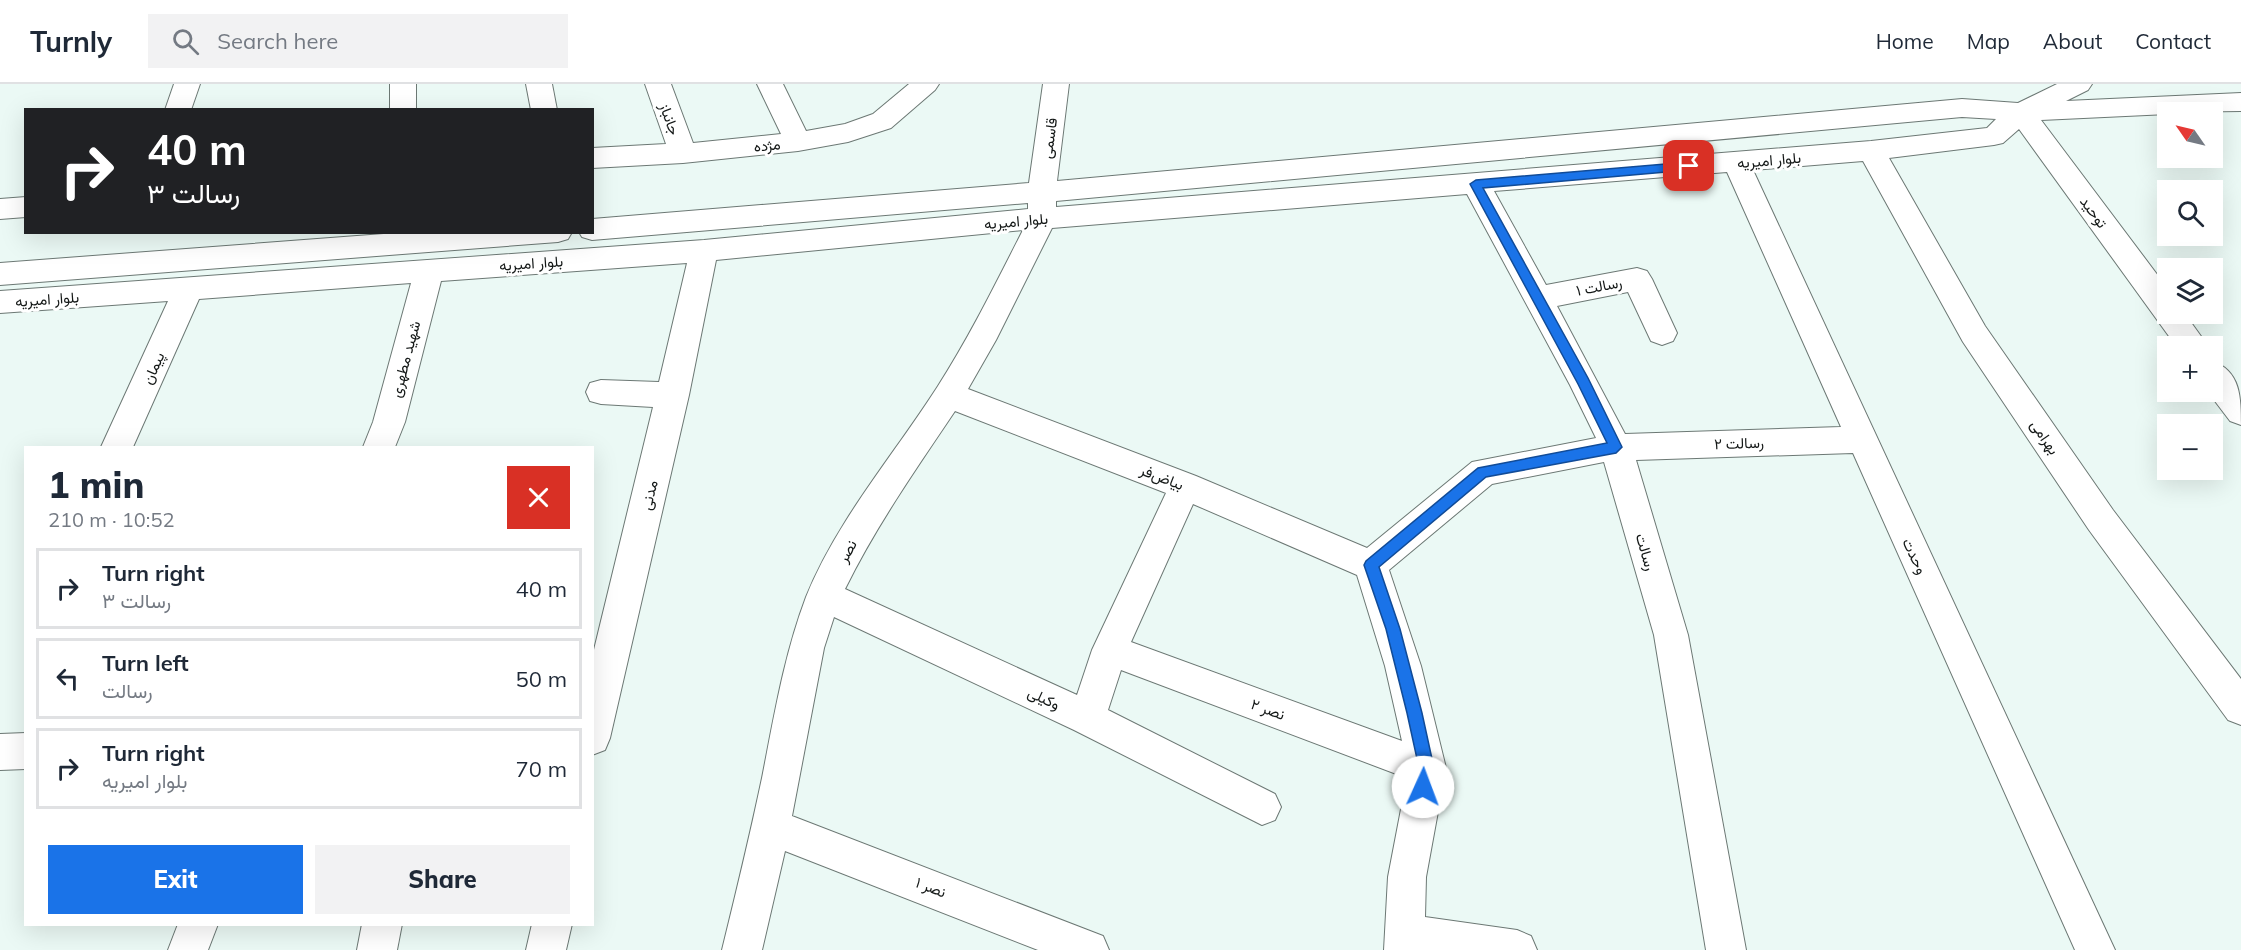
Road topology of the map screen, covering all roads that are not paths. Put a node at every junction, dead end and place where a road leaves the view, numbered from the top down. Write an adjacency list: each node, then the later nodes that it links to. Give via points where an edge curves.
1 (187, 84): 11 (street)
2 (403, 84): 12 (street)
3 (539, 84): 13 (street)
4 (658, 84): 18 (street, جانباز)
5 (770, 84): 16 (street)
6 (926, 84): 9 (street, مژده)
7 (1056, 84): 22 (street, قاسمی)
8 (2079, 84): 14 (street, بلوار امیریه)
9 (897, 94): 16 (street, مژده, via 882,121)
10 (2232, 102): 14 (street); 15 (street)
11 (179, 108)
12 (403, 108)
13 (544, 108)
14 (2021, 112): 17 (street, بلوار امیریه, via 1994,136); 22 (street, بلوار امیریه, via 1962,108); 32 (street, توحید)
15 (2241, 122)
16 (798, 142): 18 (street, مژده)
17 (1871, 151): 20 (street, بلوار امیریه); 50 (street, بهرامی, via 1974,334 2101,520)
18 (683, 153): 19 (street, مژده)
19 (594, 158)
20 (1736, 162): 21 (street, بلوار امیریه); 42 (street, وحدت)
21 (1476, 184): 22 (street, بلوار امیریه); 31 (street, رسالت)
22 (1042, 205): 25 (street, بلوار امیریه); 27 (street, بلوار امیریه); 40 (street, نصر, via 981,340)
23 (24, 207): 24 (street)
24 (0, 209)
25 (594, 230)
26 (531, 234): 29 (street, بلوار امیریه)
27 (704, 251): 28 (street, بلوار امیریه); 39 (street, مدنی)
28 (429, 270): 30 (street, بلوار امیریه); 44 (street, شهید مطهری)
29 (0, 274)
30 (188, 290): 33 (street, بلوار امیریه); 43 (street, پیمان)
31 (1538, 298): 35 (street, رسالت ۱, via 1637,279); 45 (street, رسالت)
32 (2157, 298)
33 (0, 302)
34 (2176, 324): 36 (street, توحید)
35 (1662, 333)
36 (2185, 336)
37 (2223, 388): 41 (street)
38 (601, 392): 39 (street)
39 (674, 395): 52 (street, مدنی)
40 (950, 396): 46 (street, بیاض‌فر); 48 (street, نصر, via 884,490)
41 (2241, 412)
42 (1861, 440): 45 (street, رسالت ۲); 69 (street, وحدت)
43 (117, 446)
44 (379, 446)
45 (1616, 447): 47 (street, رسالت ۲, via 1483,472); 68 (street, رسالت, via 1671,635)
46 (1185, 486): 47 (street, بیاض‌فر); 49 (street)
47 (1371, 565): 55 (street, via 1403,666)
48 (824, 596): 51 (street, وکیلی); 57 (street, نصر, via 806,648)
49 (1110, 650): 51 (street); 55 (street, نصر ۲)
50 (2241, 708)
51 (1087, 718): 56 (street, وکیلی)
52 (594, 729)
53 (24, 751): 54 (street)
54 (0, 752)
55 (1427, 768): 61 (street, via 1407,877)
56 (1262, 807)
57 (771, 827): 65 (street, نصر); 66 (street, نصر ۱)
58 (197, 926): 62 (street)
59 (382, 926): 63 (street)
60 (552, 926): 64 (street)
61 (1404, 942): 67 (street)
62 (188, 950)
63 (377, 950)
64 (546, 950)
65 (742, 950)
66 (1089, 950)
67 (1517, 950)
68 (1726, 950)
69 (2095, 950)

